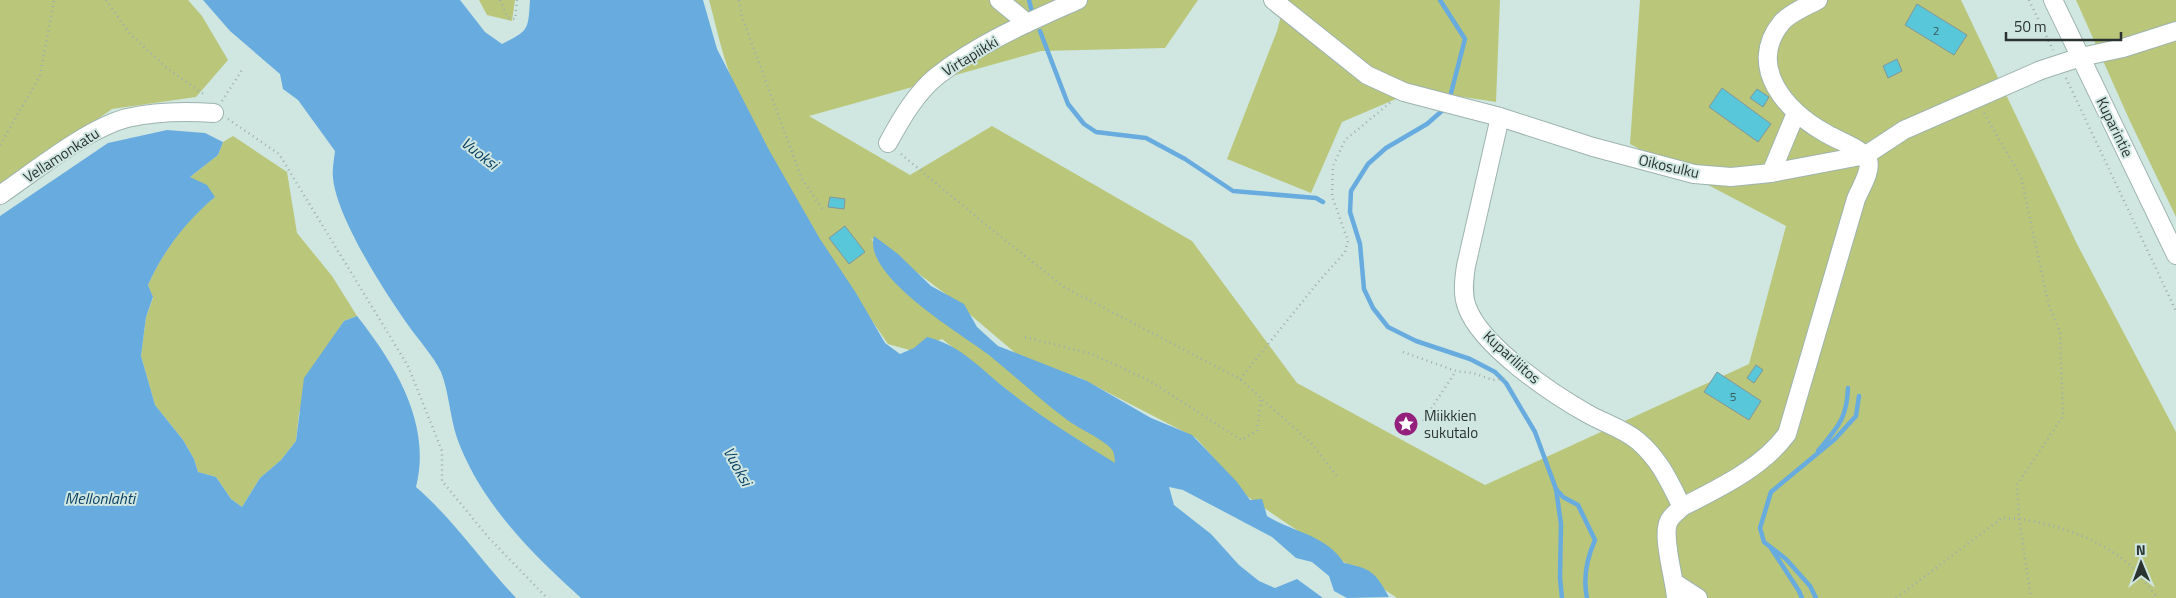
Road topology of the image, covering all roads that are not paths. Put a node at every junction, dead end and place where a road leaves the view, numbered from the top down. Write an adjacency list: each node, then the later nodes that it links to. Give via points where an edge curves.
1 (999, 0): 6 (street)
2 (1078, 0): 6 (street, Virtapiikki)
3 (1273, 0): 11 (street, Oikosulku, via 1367,75 1404,92)
4 (1818, 0): 10 (street, via 1783,21 1766,58 1774,86)
5 (2053, 0): 8 (street, Kuparintie)
6 (1027, 23): 12 (street, Virtapiikki, via 971,53 937,76 916,99)
7 (2176, 31): 8 (street, Oikosulku)
8 (2081, 57): 13 (street, Oikosulku, via 2041,70 1904,130); 16 (street, Kuparintie)
9 (214, 113): 15 (street, Vellamonkatu, via 191,111 127,118 94,132)
10 (1796, 113): 13 (street, via 1825,134); 14 (street)
11 (1500, 117): 14 (street, Oikosulku, via 1694,174 1731,177); 17 (street, Kupariliitos, via 1466,266 1467,307 1484,334 1537,381 1570,404 1637,441 1663,469)
12 (888, 143)
13 (1866, 155): 14 (street, Oikosulku); 17 (street, via 1870,162 1866,177 1856,199 1786,434 1774,451)
14 (1771, 173)
15 (0, 195)
16 (2176, 255)
17 (1682, 507): 18 (street, via 1668,522 1667,543)
18 (1676, 590): 19 (street)
19 (1698, 598)

